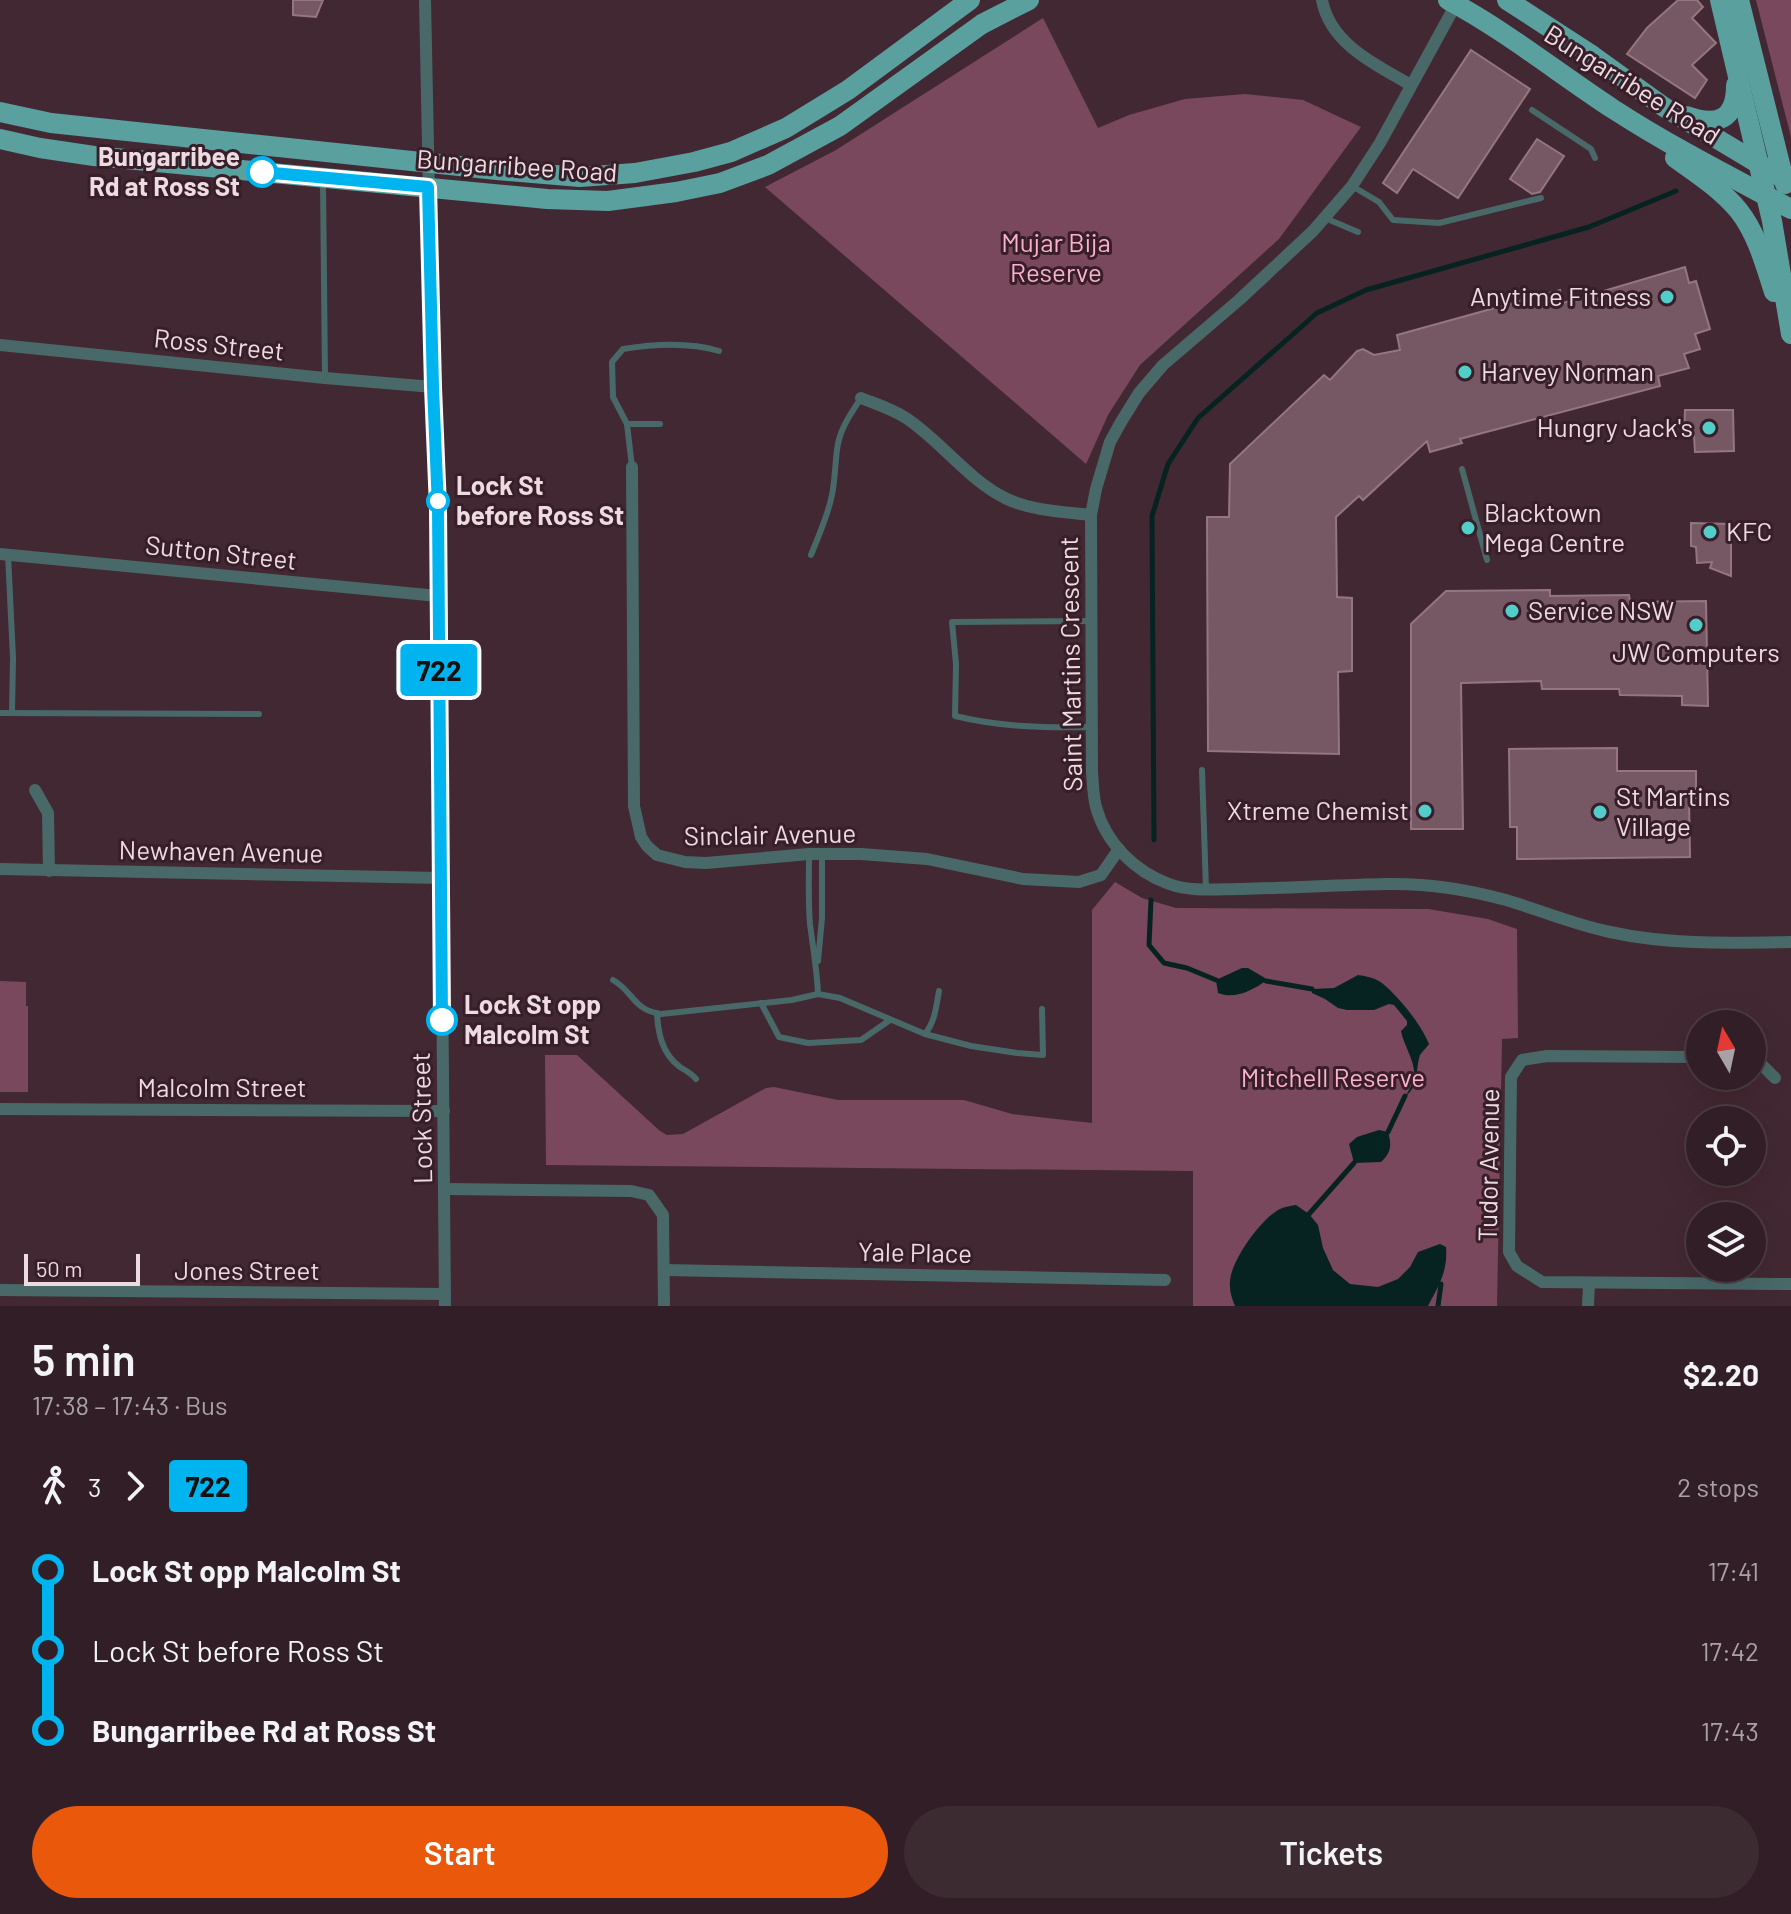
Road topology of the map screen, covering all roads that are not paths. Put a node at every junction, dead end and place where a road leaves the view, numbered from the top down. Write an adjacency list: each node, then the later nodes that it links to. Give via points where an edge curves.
1 (425, 0): 17 (street, Lock Street)
2 (970, 0): 17 (main road, Bungarribee Road, via 848,90 786,128 731,152 635,173 580,177)
3 (1029, 0): 22 (main road, Bungarribee Road, via 982,24 840,126 768,165 720,183 608,201)
4 (1322, 0): 10 (street, via 1337,34)
5 (1507, 0): 11 (main road, Bungarribee Road)
6 (1720, 0): 9 (main road)
7 (1739, 0): 20 (main road)
8 (1452, 2): 10 (street, Saint Martins Crescent); 13 (main road, Bungarribee Road)
9 (1732, 49): 11 (main road, via 1733,110 1710,122); 18 (main road)
10 (1411, 85): 21 (street, Saint Martins Crescent)
11 (1664, 107): 18 (main road, Bungarribee Road)
12 (1532, 110): 16 (lane, via 1591,149)
13 (1616, 111): 23 (main road, Bungarribee Road); 29 (main road, via 1738,210 1756,240)
14 (0, 112): 17 (main road, Bungarribee Road, via 51,123)
15 (0, 139): 19 (main road, Bungarribee Road, via 94,156)
16 (1595, 158)
17 (427, 162): 22 (street, Lock Street)
18 (1759, 165): 20 (main road, Bungarribee Road); 23 (main road)
19 (323, 177): 22 (main road, Bungarribee Road); 32 (lane)
20 (1784, 179): 25 (main road)
21 (1352, 186): 24 (lane, via 1379,202 1393,220 1439,223); 26 (street, Saint Martins Crescent)
22 (428, 187): 33 (street, Lock Street)
23 (1765, 195): 25 (main road, Bungarribee Road); 28 (main road)
24 (1541, 198)
25 (1791, 208)
26 (1324, 218): 27 (lane); 39 (street, Saint Martins Crescent, via 1139,393 1110,442)
27 (1358, 232)
28 (1791, 334)
29 (1791, 341)
30 (0, 345): 32 (street, Ross Street)
31 (719, 351): 35 (lane, via 702,346 623,349 612,362 613,397)
32 (325, 378): 33 (street, Ross Street)
33 (433, 387): 43 (street, Lock Street)
34 (861, 398): 39 (street, via 908,420 1005,498 1040,509); 41 (lane, via 840,435 832,495)
35 (627, 424): 36 (lane); 37 (lane)
36 (660, 424)
37 (632, 467): 52 (street, Sinclair Avenue, via 634,806 641,837 657,855 685,862)
38 (1462, 469): 42 (lane)
39 (1091, 515): 44 (street, Saint Martins Crescent)
40 (4, 554): 43 (street, Sutton Street); 46 (lane)
41 (811, 555)
42 (1487, 560)
43 (438, 596): 55 (street, Lock Street)
44 (1091, 621): 48 (street, Saint Martins Crescent); 48 (lane, via 952,622 955,716 982,723)
45 (0, 713): 46 (lane)
46 (12, 713): 47 (lane)
47 (259, 714)
48 (1092, 727): 51 (street, Saint Martins Crescent, via 1094,797 1101,822)
49 (1202, 770): 56 (lane)
50 (35, 790): 54 (street, via 48,813)
51 (1119, 849): 52 (street, Sinclair Avenue, via 1101,875 1079,882 1023,879 927,859); 56 (street, Saint Martins Crescent, via 1159,880)
52 (815, 854): 58 (lane, via 810,921); 58 (lane, via 822,918)
53 (0, 869): 54 (street, Newhaven Avenue)
54 (49, 871): 55 (street, Newhaven Avenue)
55 (441, 878): 72 (street, Lock Street)
56 (1206, 889): 57 (street, Saint Martins Crescent, via 1440,886 1643,938)
57 (1791, 942)
58 (817, 964): 61 (lane)
59 (613, 980): 64 (lane, via 642,1008)
60 (939, 991): 66 (lane)
61 (818, 994): 62 (lane); 65 (lane)
62 (761, 1003): 64 (lane); 65 (lane, via 779,1037 795,1041 861,1040)
63 (1042, 1009): 66 (lane, via 1043,1055)
64 (657, 1013): 70 (lane, via 668,1055)
65 (890, 1020): 66 (lane)
66 (925, 1034)
67 (1686, 1057): 76 (street, Tudor Avenue, via 1547,1056 1522,1060 1511,1077 1509,1252 1517,1266 1542,1282)
68 (1766, 1069): 69 (street)
69 (1775, 1078)
70 (696, 1079)
71 (0, 1109): 72 (street, Malcolm Street)
72 (444, 1111): 73 (street, Lock Street)
73 (445, 1189): 74 (street, via 649,1195 663,1215); 79 (street, Lock Street)
74 (664, 1270): 75 (street, Yale Place); 80 (street)
75 (1165, 1280)
76 (1589, 1283): 77 (street, Tudor Avenue); 81 (street)
77 (1791, 1284)
78 (0, 1290): 79 (street, Jones Street)
79 (445, 1300)
80 (664, 1306)
81 (1588, 1306)

